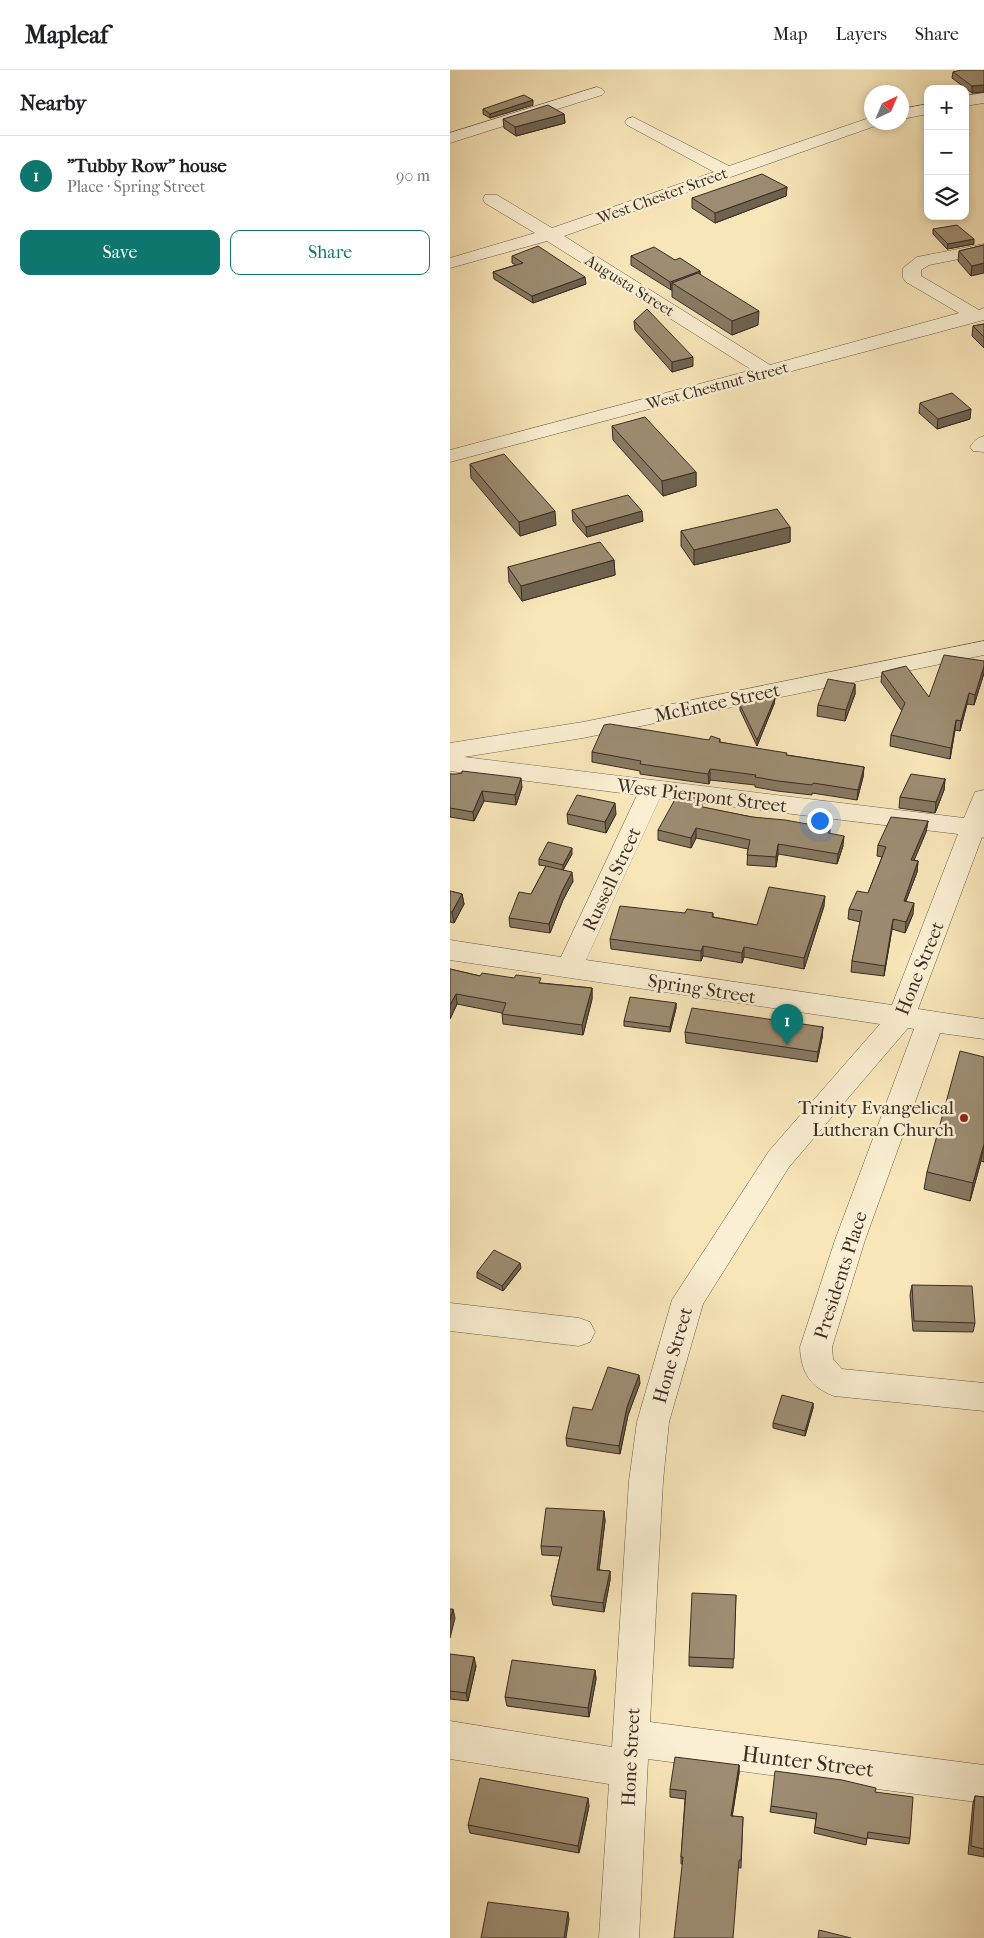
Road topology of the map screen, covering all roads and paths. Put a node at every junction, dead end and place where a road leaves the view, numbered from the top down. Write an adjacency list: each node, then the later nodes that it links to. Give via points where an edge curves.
1 (596, 92): 8 (street)
2 (984, 98): 3 (street)
3 (969, 100)
4 (924, 110): 5 (street)
5 (909, 113)
6 (633, 122): 9 (street)
7 (864, 125): 9 (street, West Chester Street)
8 (450, 138)
9 (727, 172): 11 (street, West Chester Street)
10 (491, 199): 11 (street, Augusta Street)
11 (550, 234): 13 (street, West Chester Street); 15 (street, Augusta Street)
12 (984, 248): 14 (street, via 923,261 912,268 912,278)
13 (450, 264)
14 (980, 315): 15 (street, West Chestnut Street)
15 (768, 372): 16 (street, West Chestnut Street)
16 (450, 456)
17 (984, 648): 18 (street, McEntee Street, via 583,730)
18 (450, 751)
19 (450, 763): 20 (street, West Pierpont Street)
20 (652, 789): 22 (street, West Pierpont Street); 24 (street, Russell Street)
21 (984, 798): 22 (street, Hone Street)
22 (979, 828): 25 (street, Hone Street)
23 (450, 950): 24 (street, Spring Street)
24 (569, 968): 25 (street, Spring Street)
25 (916, 1020): 26 (street, Spring Street); 29 (street, Presidents Place, via 816,1347 817,1365 834,1382); 31 (street, Hone Street, via 778,1159 688,1300 653,1422 646,1481)
26 (984, 1029)
27 (450, 1317): 28 (street)
28 (579, 1332)
29 (984, 1397)
30 (450, 1740): 31 (street, Hunter Street)
31 (631, 1754): 32 (street, Hunter Street); 33 (street, Hone Street)
32 (984, 1784)
33 (618, 1938)

